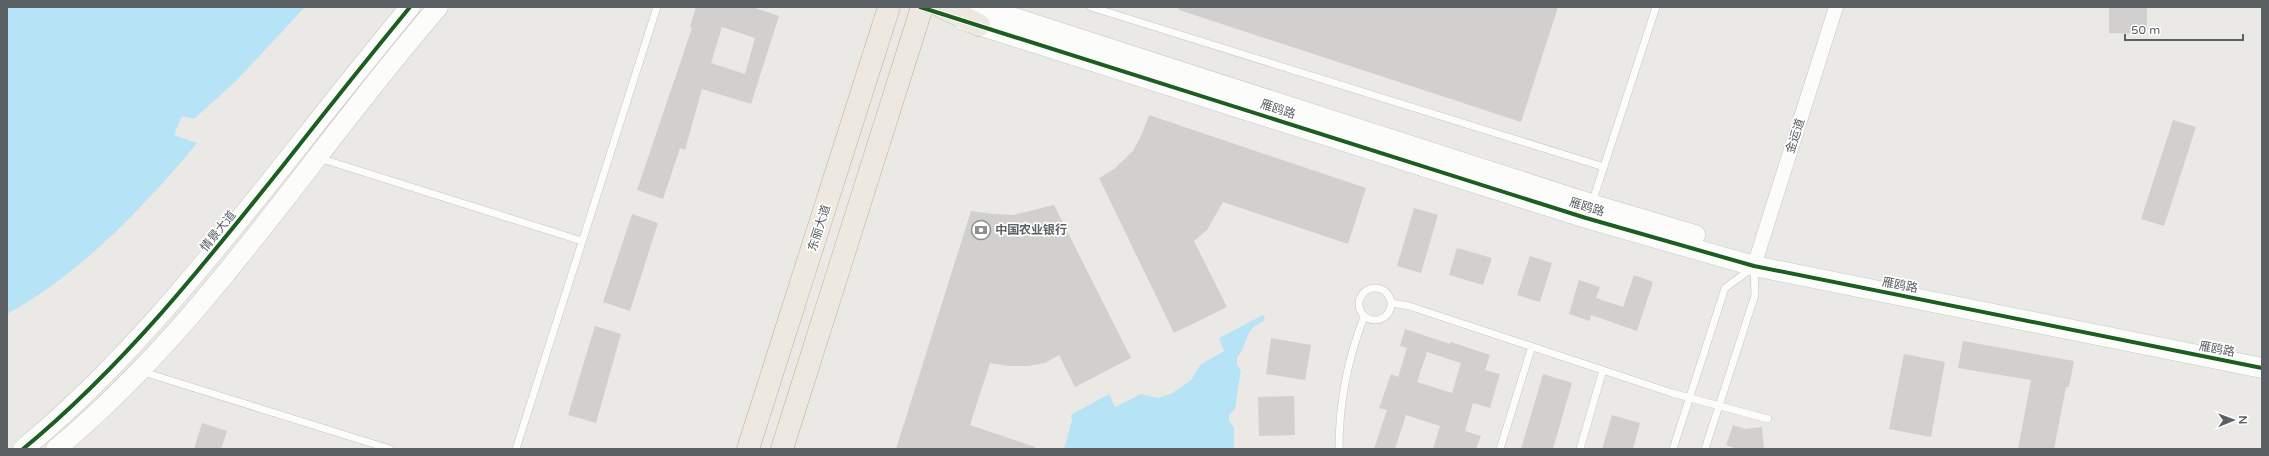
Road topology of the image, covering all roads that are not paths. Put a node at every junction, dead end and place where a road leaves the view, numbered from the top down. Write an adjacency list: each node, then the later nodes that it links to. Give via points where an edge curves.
1 (410, 7): 11 (street, 情景大道)
2 (438, 7): 12 (street)
3 (657, 7): 15 (lane)
4 (889, 7): 32 (highway, 东丽大道)
5 (922, 7): 10 (street, 雁鸥路); 33 (highway)
6 (942, 7): 10 (highway)
7 (1090, 7): 13 (lane)
8 (1656, 7): 13 (lane)
9 (1836, 7): 16 (street, 金运道)
10 (981, 12): 14 (street, 雁鸥路)
11 (300, 143): 12 (street); 20 (street, 情景大道, via 226,238)
12 (318, 158): 15 (lane); 24 (street, via 179,331)
13 (1604, 168): 14 (lane)
14 (1589, 211): 16 (street, 雁鸥路)
15 (582, 241): 31 (lane)
16 (1756, 260): 21 (street, 雁鸥路); 22 (street, 雁鸥路); 25 (lane, via 1725,288); 26 (lane, via 1754,295)
17 (1392, 303): 18 (lane, via 1388,315 1383,319 1376,321); 18 (lane, via 1382,289 1371,288 1364,292 1358,304); 19 (lane, via 1409,306)
18 (1364, 317): 34 (lane, via 1354,342 1345,388)
19 (1532, 346): 23 (lane); 35 (lane)
20 (121, 357): 24 (street); 28 (street, 情景大道, via 63,416)
21 (2262, 357)
22 (2262, 368)
23 (1604, 370): 25 (lane); 36 (lane)
24 (140, 371): 29 (street); 30 (lane)
25 (1690, 397): 26 (lane); 37 (lane)
26 (1719, 405): 27 (lane); 38 (lane)
27 (1768, 420)
28 (23, 449)
29 (56, 449)
30 (390, 449)
31 (516, 449)
32 (748, 449)
33 (782, 449)
34 (1339, 449)
35 (1500, 449)
36 (1580, 449)
37 (1673, 449)
38 (1705, 449)

